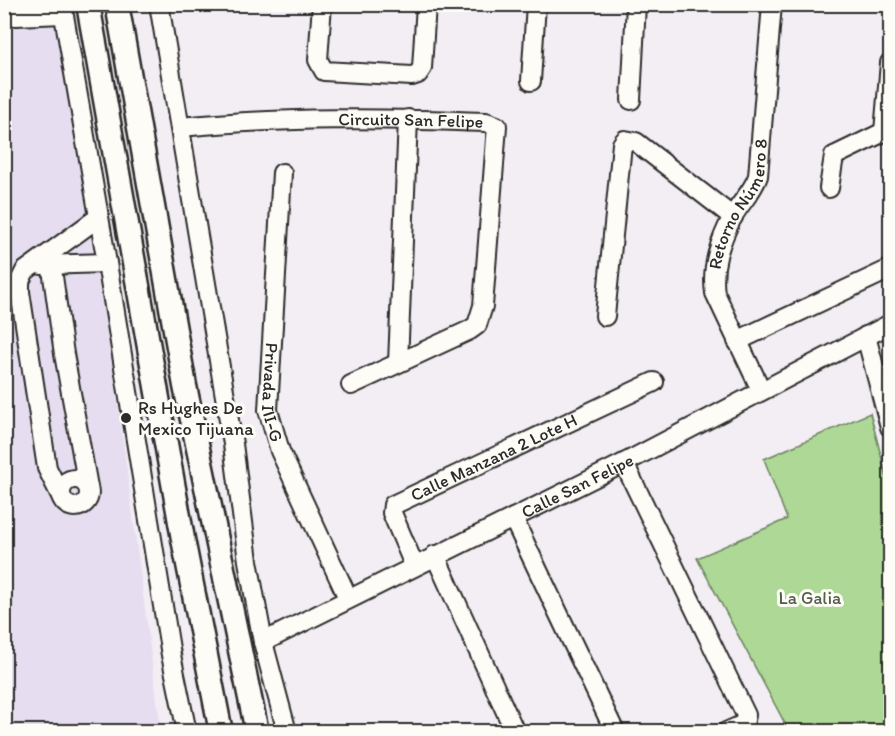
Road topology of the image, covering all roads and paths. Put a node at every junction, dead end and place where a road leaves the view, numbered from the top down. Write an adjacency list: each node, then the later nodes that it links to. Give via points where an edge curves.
1 (88, 4): 40 (main road)
2 (117, 4): 41 (main road, via 185,386)
3 (159, 4): 15 (street)
4 (322, 4): 5 (street, via 318,60 324,71 412,76 422,68)
5 (426, 4)
6 (536, 4): 12 (street)
7 (636, 4): 13 (street)
8 (772, 4): 20 (street, Retorno Número 8, via 758,176)
9 (63, 9): 10 (street, via 16,16); 19 (street)
10 (4, 14)
11 (891, 63): 16 (street)
12 (531, 81)
13 (631, 100)
14 (408, 119): 15 (street, Circuito San Felipe, via 248,120); 28 (street); 28 (street, Circuito San Felipe, via 486,122 496,126 498,133 481,317 477,325 457,339)
15 (180, 127): 38 (street)
16 (887, 131): 18 (street, via 834,156)
17 (282, 173): 37 (street, Privada III-G, via 268,410 280,451)
18 (829, 188)
19 (99, 217): 21 (street); 22 (street)
20 (733, 217): 24 (street, via 636,142 625,140); 27 (street, Retorno Número 8, via 714,261 712,276 715,294)
21 (46, 262): 21 (street, via 22,275 20,292 46,468 62,498 70,506 81,506 89,498 88,487); 22 (street)
22 (107, 263): 39 (street)
23 (891, 269): 27 (street)
24 (605, 316)
25 (891, 324): 26 (street, Calle San Felipe)
26 (866, 336): 31 (street, Calle San Felipe); 32 (street)
27 (737, 341): 31 (street, Retorno Número 8)
28 (398, 363): 30 (street)
29 (654, 382): 36 (street, Calle Manzana 2 Lote H, via 393,505 392,513)
30 (351, 385)
31 (761, 390): 33 (street, Calle San Felipe)
32 (891, 427)
33 (624, 463): 34 (street, Calle San Felipe); 45 (street, via 746,716 744,724)
34 (513, 518): 35 (street, Calle San Felipe); 44 (street)
35 (435, 555): 36 (street, Calle San Felipe); 43 (street)
36 (414, 566): 37 (street, Calle San Felipe)
37 (348, 598): 38 (street, Calle San Felipe)
38 (263, 642): 42 (street)
39 (187, 732)
40 (221, 732)
41 (257, 732)
42 (287, 732)
43 (515, 732)
44 (615, 732)
45 (726, 732)

